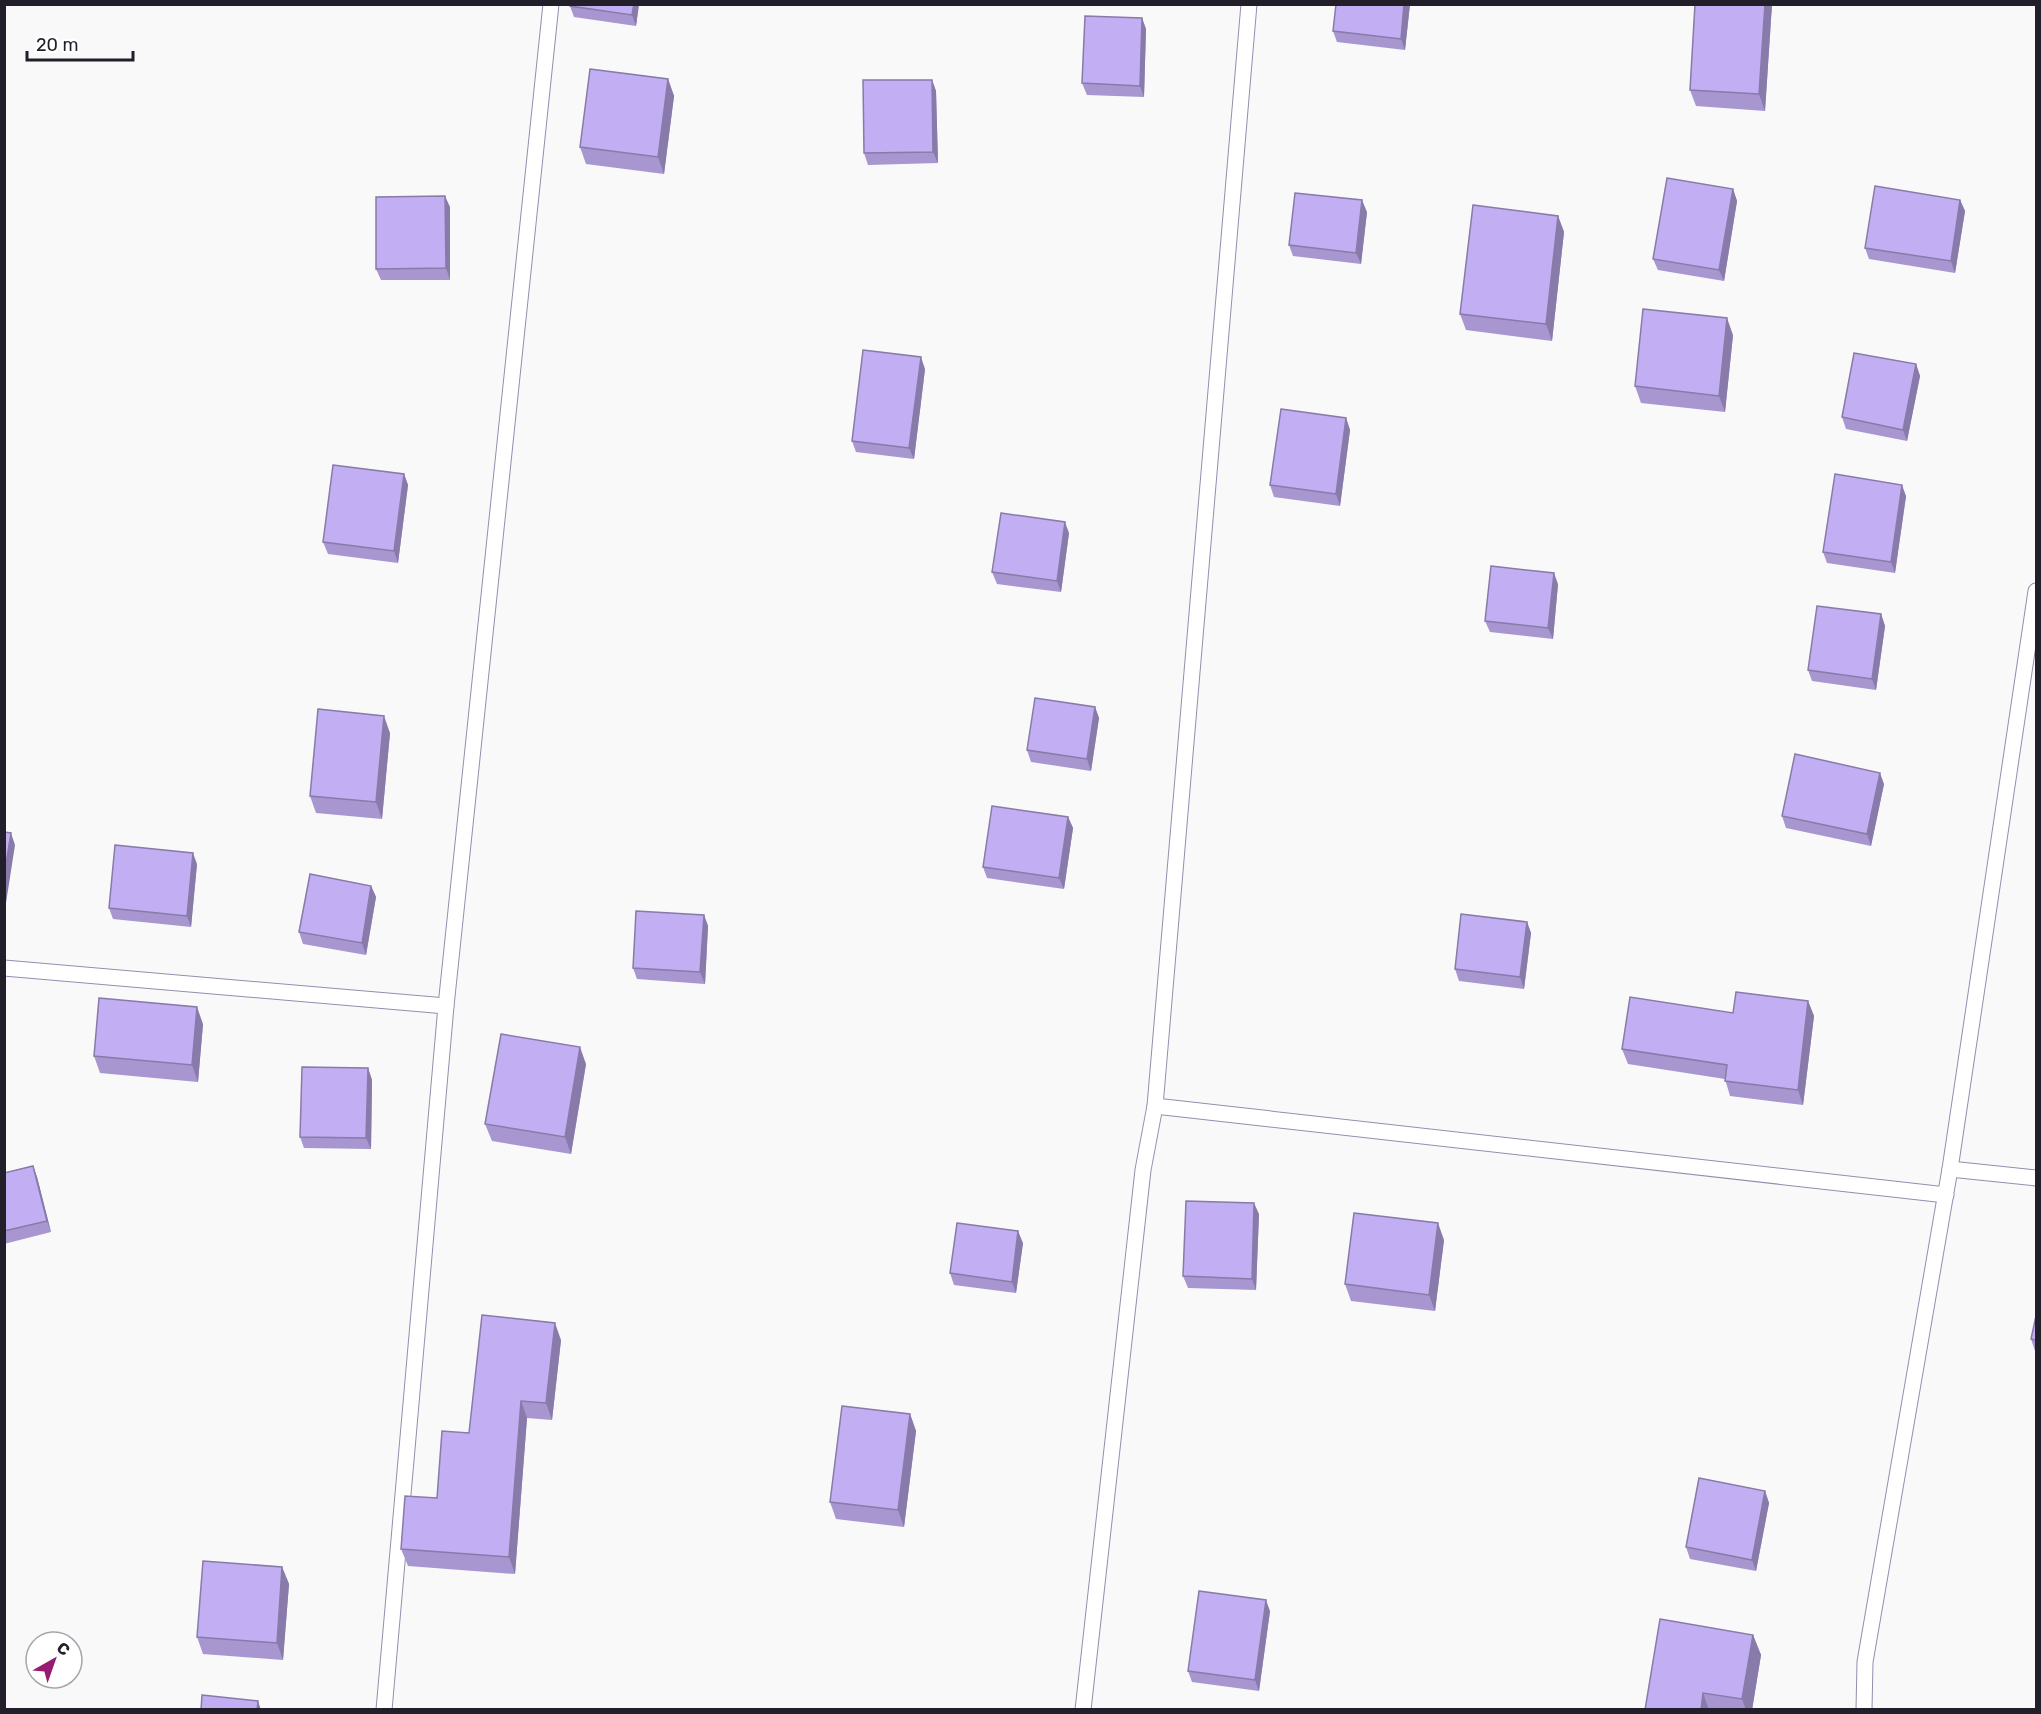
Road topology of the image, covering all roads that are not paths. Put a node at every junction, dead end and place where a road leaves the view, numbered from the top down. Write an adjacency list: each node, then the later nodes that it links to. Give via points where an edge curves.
1 (551, 4): 5 (lane)
2 (1249, 4): 6 (lane)
3 (2037, 591): 7 (lane)
4 (4, 968): 5 (lane)
5 (446, 1006): 10 (lane)
6 (1155, 1106): 9 (lane); 11 (lane, via 1143,1170)
7 (1950, 1168): 8 (lane); 9 (lane)
8 (2037, 1178)
9 (1946, 1195): 12 (lane, via 1865,1662)
10 (384, 1710)
11 (1083, 1710)
12 (1864, 1710)

